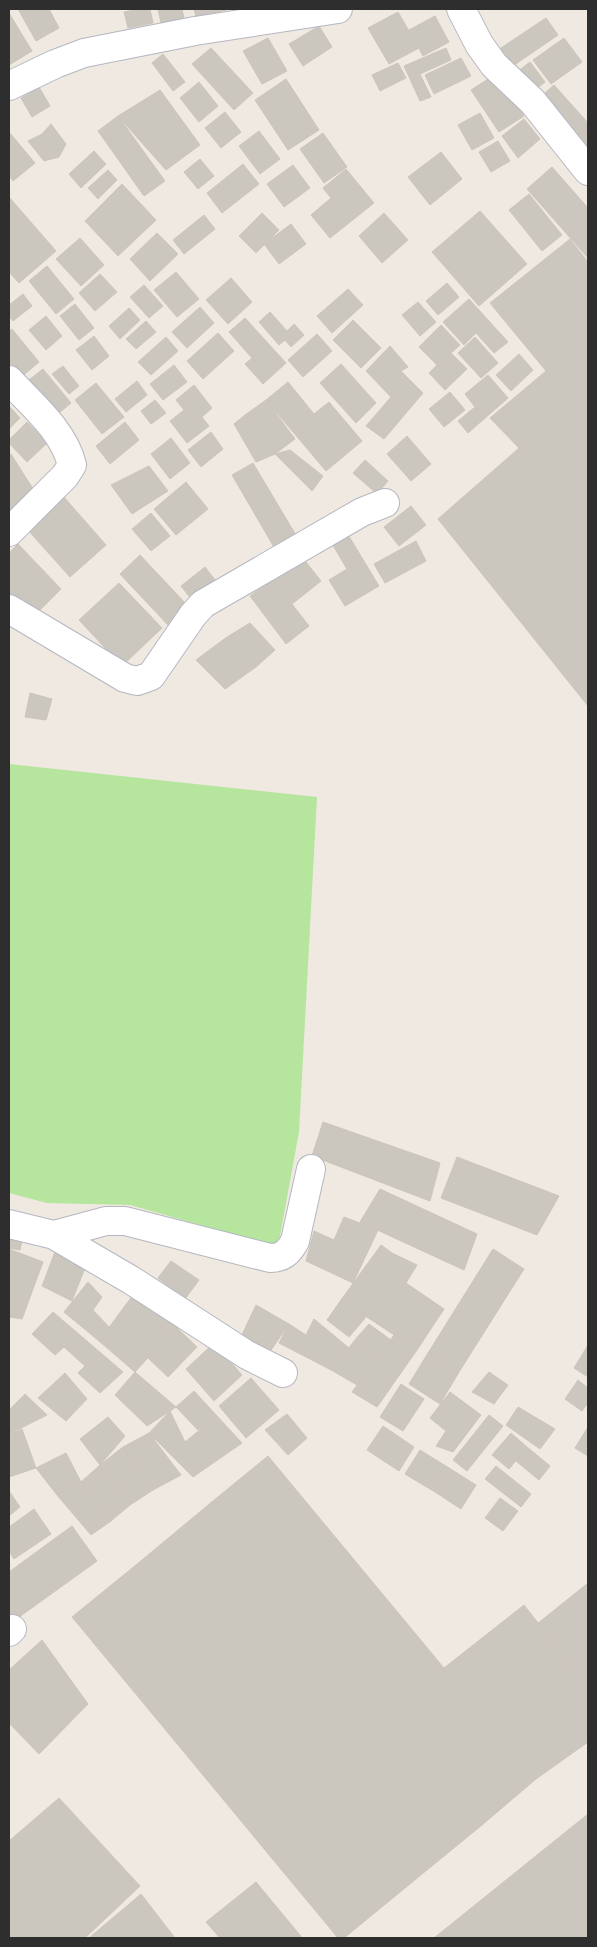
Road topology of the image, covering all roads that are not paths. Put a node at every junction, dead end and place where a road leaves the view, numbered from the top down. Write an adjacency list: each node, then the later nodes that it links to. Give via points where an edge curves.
1 (338, 9): 3 (street, via 195,31 84,53)
2 (461, 9): 4 (street, via 494,65 534,102)
3 (9, 86)
4 (588, 171)
5 (9, 380): 7 (street, via 49,424 68,450 72,464 65,476)
6 (386, 503): 8 (street, via 362,512 203,604 152,676 137,681 125,678)
7 (9, 532)
8 (9, 609)
9 (311, 1169): 11 (street, via 295,1241 291,1249 278,1258 106,1220)
10 (9, 1224): 11 (street)
11 (54, 1235): 12 (street, via 247,1355)
12 (283, 1373)

